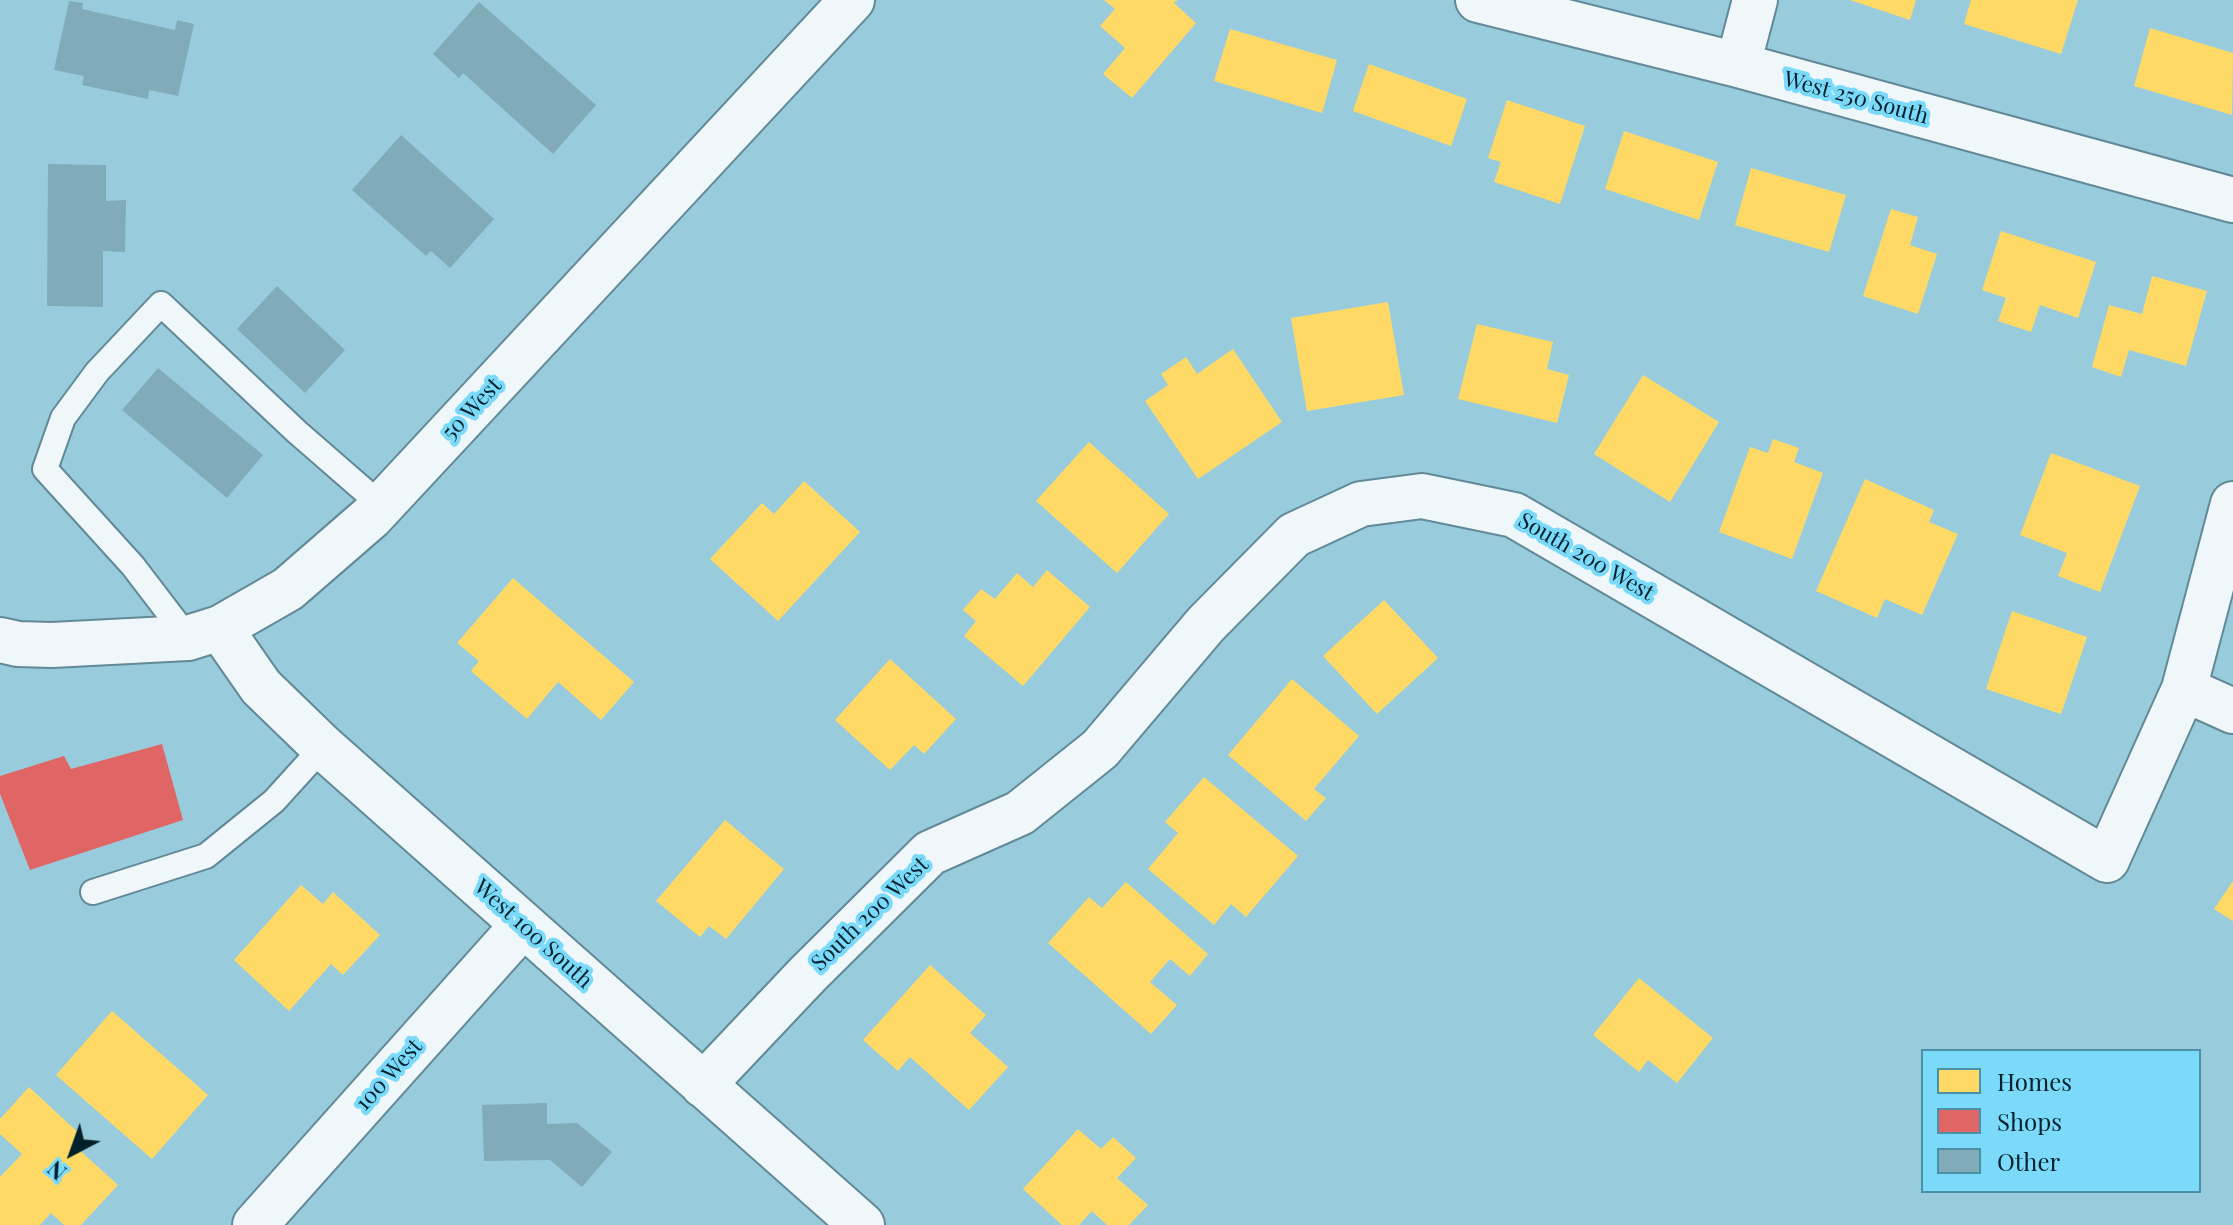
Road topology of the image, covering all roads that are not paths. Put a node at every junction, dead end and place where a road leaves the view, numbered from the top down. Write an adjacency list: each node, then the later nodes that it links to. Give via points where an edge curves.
1 (852, 0): 7 (street, 50 West)
2 (1478, 0): 4 (street, West 250 South)
3 (1755, 0): 4 (street)
4 (1738, 65): 5 (street, West 250 South)
5 (2233, 200)
6 (2233, 504): 10 (street, South 200 West)
7 (382, 506): 8 (street, 50 West, via 288,589); 8 (lane, via 161,304 97,372 63,418 45,469 133,566)
8 (204, 633): 9 (street, 50 West, via 52,645); 12 (street, West 100 South)
9 (0, 640)
10 (2184, 689): 11 (street); 15 (street, South 200 West, via 2107,860 1514,515 1422,496 1361,504 1294,535 1206,624 1100,749 1020,813 930,853)
11 (2233, 711)
12 (323, 747): 13 (lane, via 274,801 206,856); 14 (street, West 100 South)
13 (93, 892)
14 (523, 925): 15 (street, West 100 South); 16 (street, 100 West)
15 (703, 1085): 17 (street, West 100 South)
16 (255, 1225)
17 (862, 1225)

